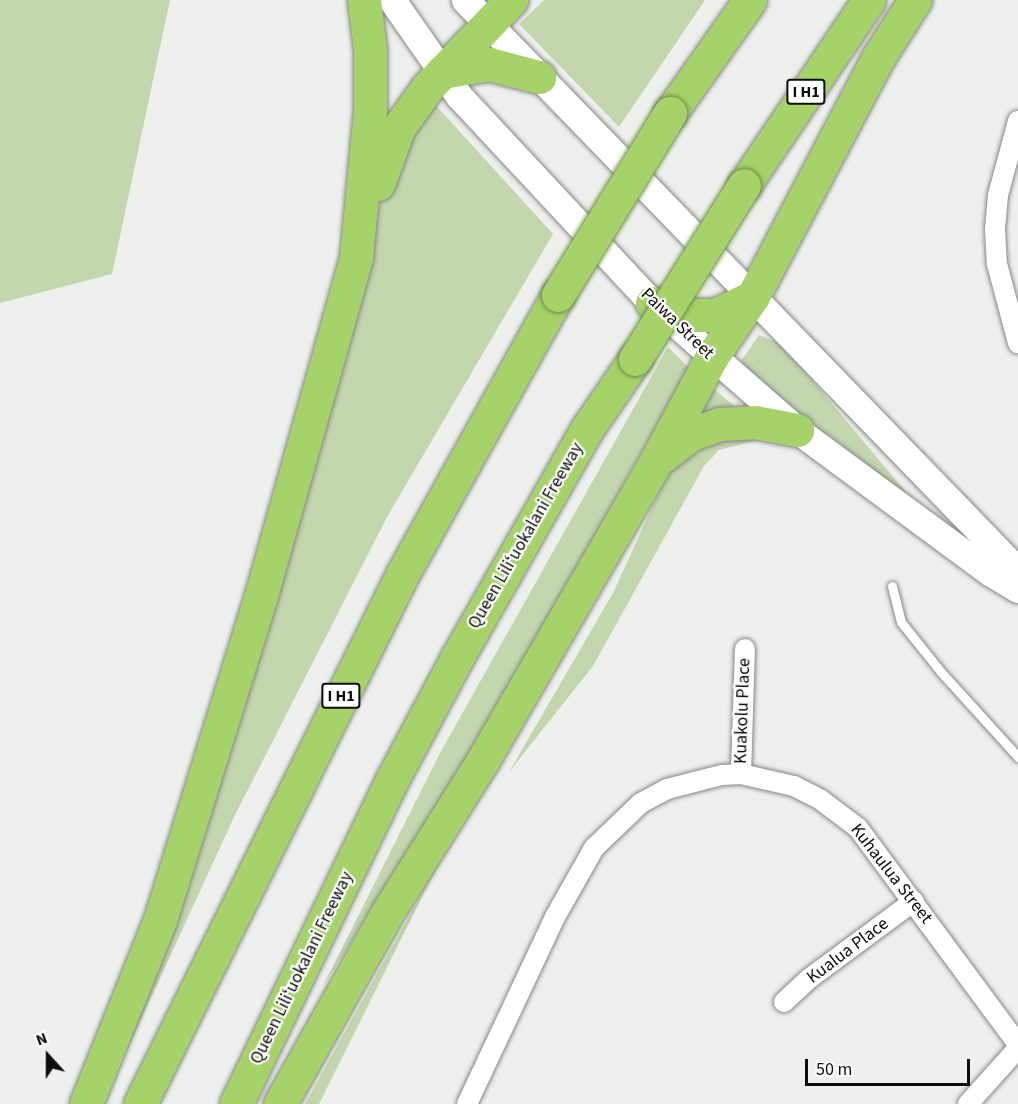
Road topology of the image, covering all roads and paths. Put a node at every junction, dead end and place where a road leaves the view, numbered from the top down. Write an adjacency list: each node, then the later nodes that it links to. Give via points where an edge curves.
1 (364, 0): 11 (highway, via 370,50 370,109)
2 (392, 0): 8 (main road, Paiwa Street)
3 (511, 0): 7 (highway)
4 (750, 0): 28 (highway, I H1, bridge, via 670,113 558,295 403,573)
5 (869, 0): 29 (highway, Queen Liliʻuokalani Freeway / I H1, bridge, via 587,429 393,778)
6 (915, 0): 12 (highway, via 878,58)
7 (476, 11): 8 (highway); 9 (main road)
8 (442, 72): 9 (highway, via 489,64); 11 (highway, via 410,112 388,150); 13 (main road, Paiwa Street, via 552,198)
9 (540, 77): 12 (main road)
10 (1018, 121): 14 (street, via 998,195 995,229 997,264)
11 (356, 258): 27 (highway, via 261,596 163,909 115,1039)
12 (753, 296): 13 (highway, via 715,315 695,315); 15 (highway); 18 (main road)
13 (652, 303): 15 (main road, Paiwa Street)
14 (1018, 343)
15 (711, 358): 16 (main road, Paiwa Street); 17 (highway)
16 (797, 430): 17 (highway, via 755,422 720,424 675,444); 20 (main road, Paiwa Street)
17 (655, 463): 30 (highway, via 483,760 389,910)
18 (1018, 571)
19 (892, 586): 22 (lane, via 901,622)
20 (1018, 589)
21 (745, 649): 23 (street, Kuakolu Place)
22 (1018, 757)
23 (741, 774): 24 (street, Kuhaulua Street, via 794,786 839,812 858,828); 31 (street, Kuhaulua Street, via 693,780 667,789 641,803 594,848 555,917)
24 (914, 902): 25 (street, Kualua Place, via 810,978); 26 (street, Kuhaulua Street)
25 (784, 1002)
26 (1018, 1046): 32 (street)
27 (86, 1104)
28 (140, 1104)
29 (236, 1104)
30 (280, 1104)
31 (467, 1104)
32 (968, 1104)

